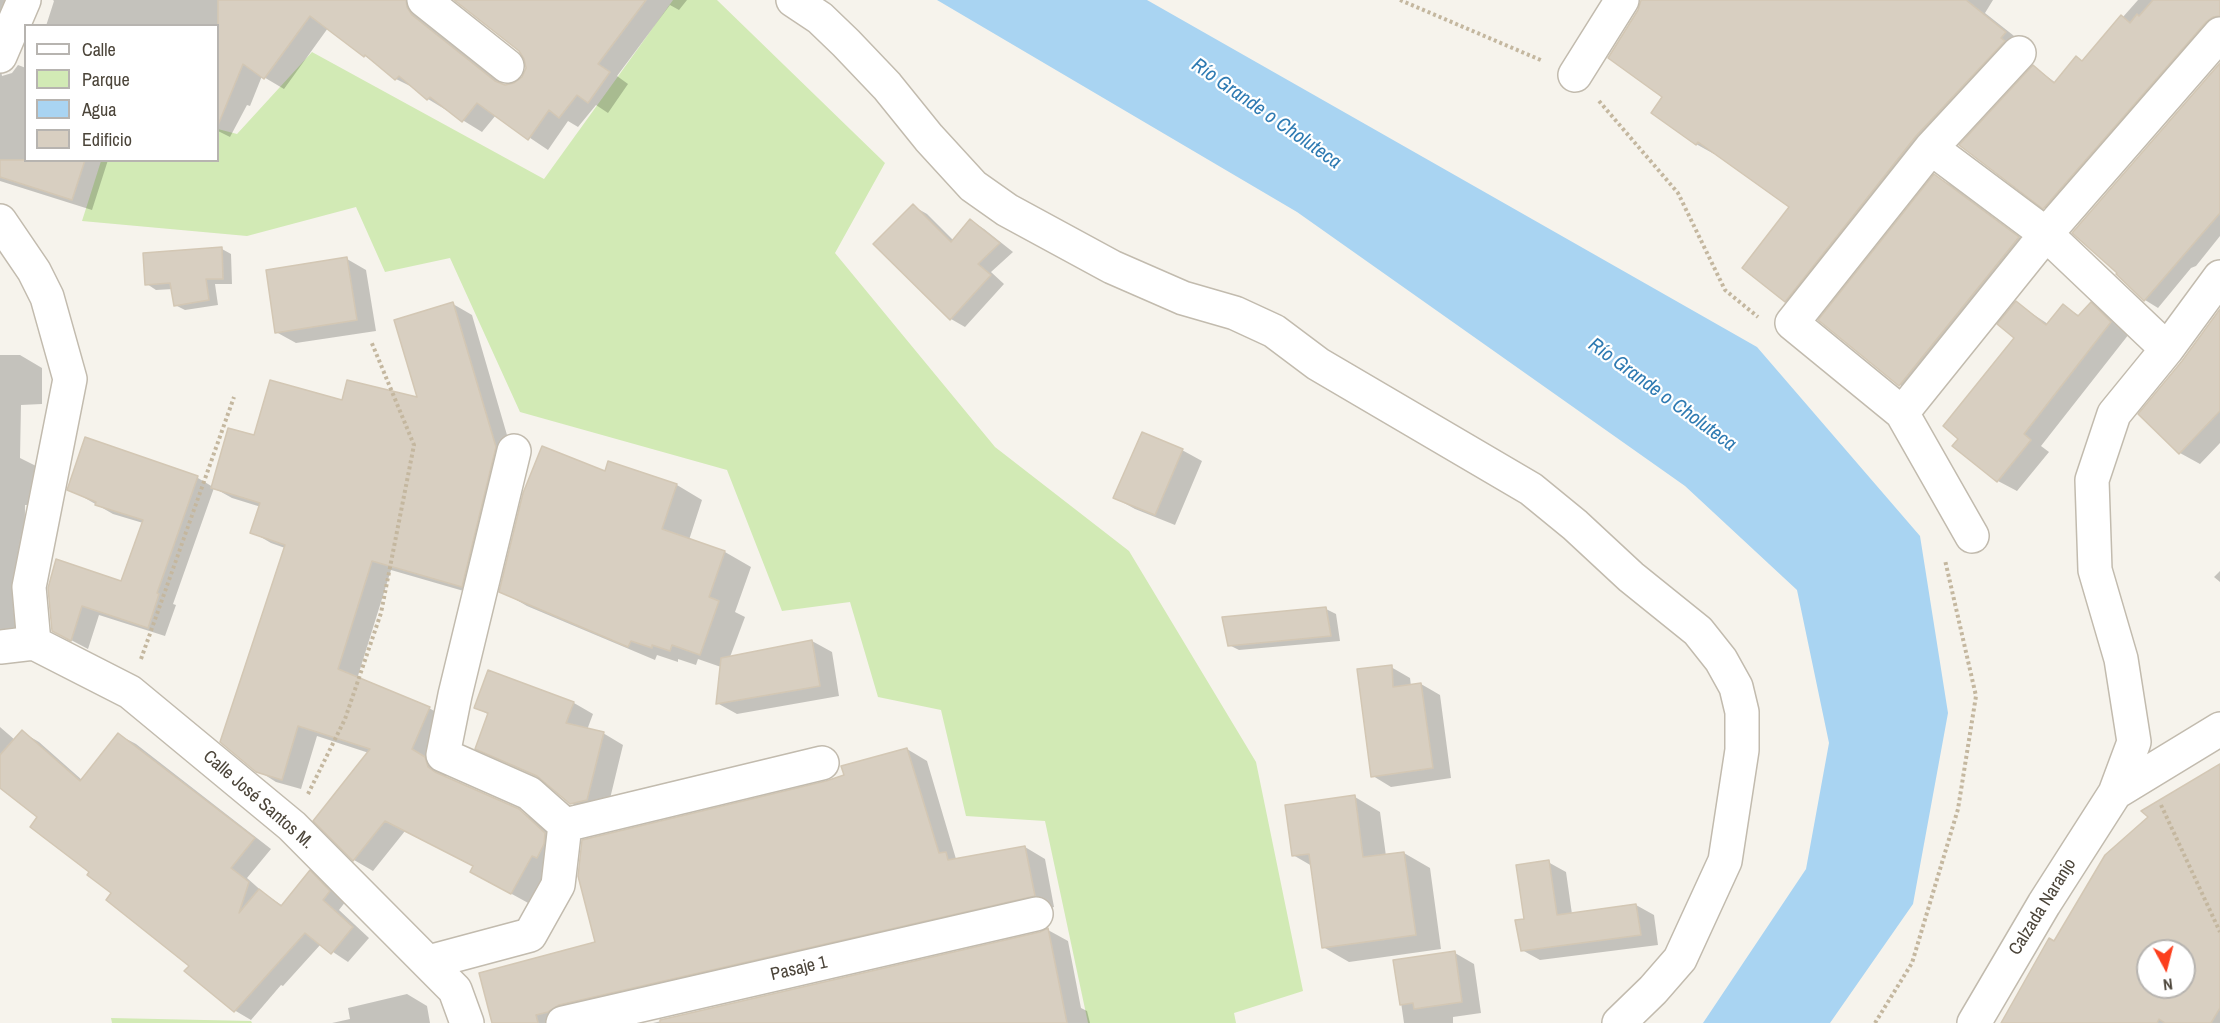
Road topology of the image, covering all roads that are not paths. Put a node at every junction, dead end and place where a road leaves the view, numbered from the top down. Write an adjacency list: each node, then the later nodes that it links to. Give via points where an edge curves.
1 (24, 0): 7 (street)
2 (424, 0): 8 (street)
3 (794, 0): 31 (street, via 820,18 887,86 972,186 1007,210 1112,267 1274,331 1318,364 1531,489 1630,578 1698,631 1736,687 1742,712 1742,750 1725,861 1680,959)
4 (1622, 0): 9 (street)
5 (2220, 34): 12 (street)
6 (2019, 53): 10 (street)
7 (0, 56)
8 (507, 66)
9 (1575, 75)
10 (1931, 148): 12 (street); 17 (street, via 1777,322)
11 (0, 221): 14 (street)
12 (2046, 234): 16 (street); 17 (street)
13 (0, 263): 14 (street)
14 (34, 271): 20 (street, via 47,297 70,379)
15 (2220, 277): 16 (street)
16 (2167, 349): 25 (street, via 2114,414 2092,480 2095,570 2121,659 2134,742)
17 (1902, 413): 19 (street)
18 (514, 451): 26 (street, via 443,755 529,793)
19 (1972, 536)
20 (14, 585): 21 (street)
21 (34, 643): 22 (street); 28 (street, Calle José Santos M., via 130,693 292,826)
22 (0, 647)
23 (2220, 729): 25 (street)
24 (822, 763): 26 (street)
25 (2115, 793): 32 (street, Calzada Naranjo)
26 (565, 825): 28 (street, via 558,885 530,935)
27 (1036, 914): 30 (street, Pasaje 1)
28 (429, 962): 29 (street, Calle José Santos M., via 455,990)
29 (467, 1023)
30 (563, 1023)
31 (1620, 1023)
32 (1974, 1023)

